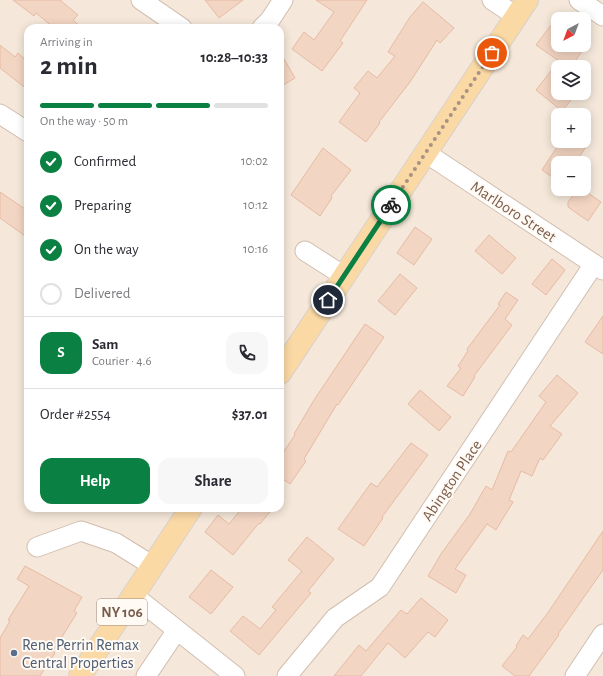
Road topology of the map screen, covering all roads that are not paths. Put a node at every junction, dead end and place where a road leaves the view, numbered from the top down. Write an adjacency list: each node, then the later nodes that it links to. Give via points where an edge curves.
1 (141, 0): 7 (street)
2 (283, 0): 8 (street)
3 (492, 0): 5 (street)
4 (579, 0): 6 (street)
5 (522, 8): 11 (main road)
6 (603, 16)
7 (176, 24)
8 (266, 24)
9 (0, 114): 10 (street)
10 (24, 129)
11 (426, 153): 13 (street, Marlboro Street); 14 (main road)
12 (305, 251): 14 (street)
13 (598, 267): 25 (street, Abington Place, via 380,587 335,618)
14 (344, 276): 15 (main road)
15 (284, 367)
16 (188, 512): 18 (main road, NY 106)
17 (37, 547): 18 (street, via 81,531 116,543)
18 (153, 566): 19 (main road, NY 106)
19 (133, 595): 20 (street); 22 (main road, NY 106)
20 (177, 630): 23 (street); 24 (street)
21 (603, 634): 26 (street)
22 (80, 676)
23 (146, 676)
24 (235, 676)
25 (287, 676)
26 (575, 676)

